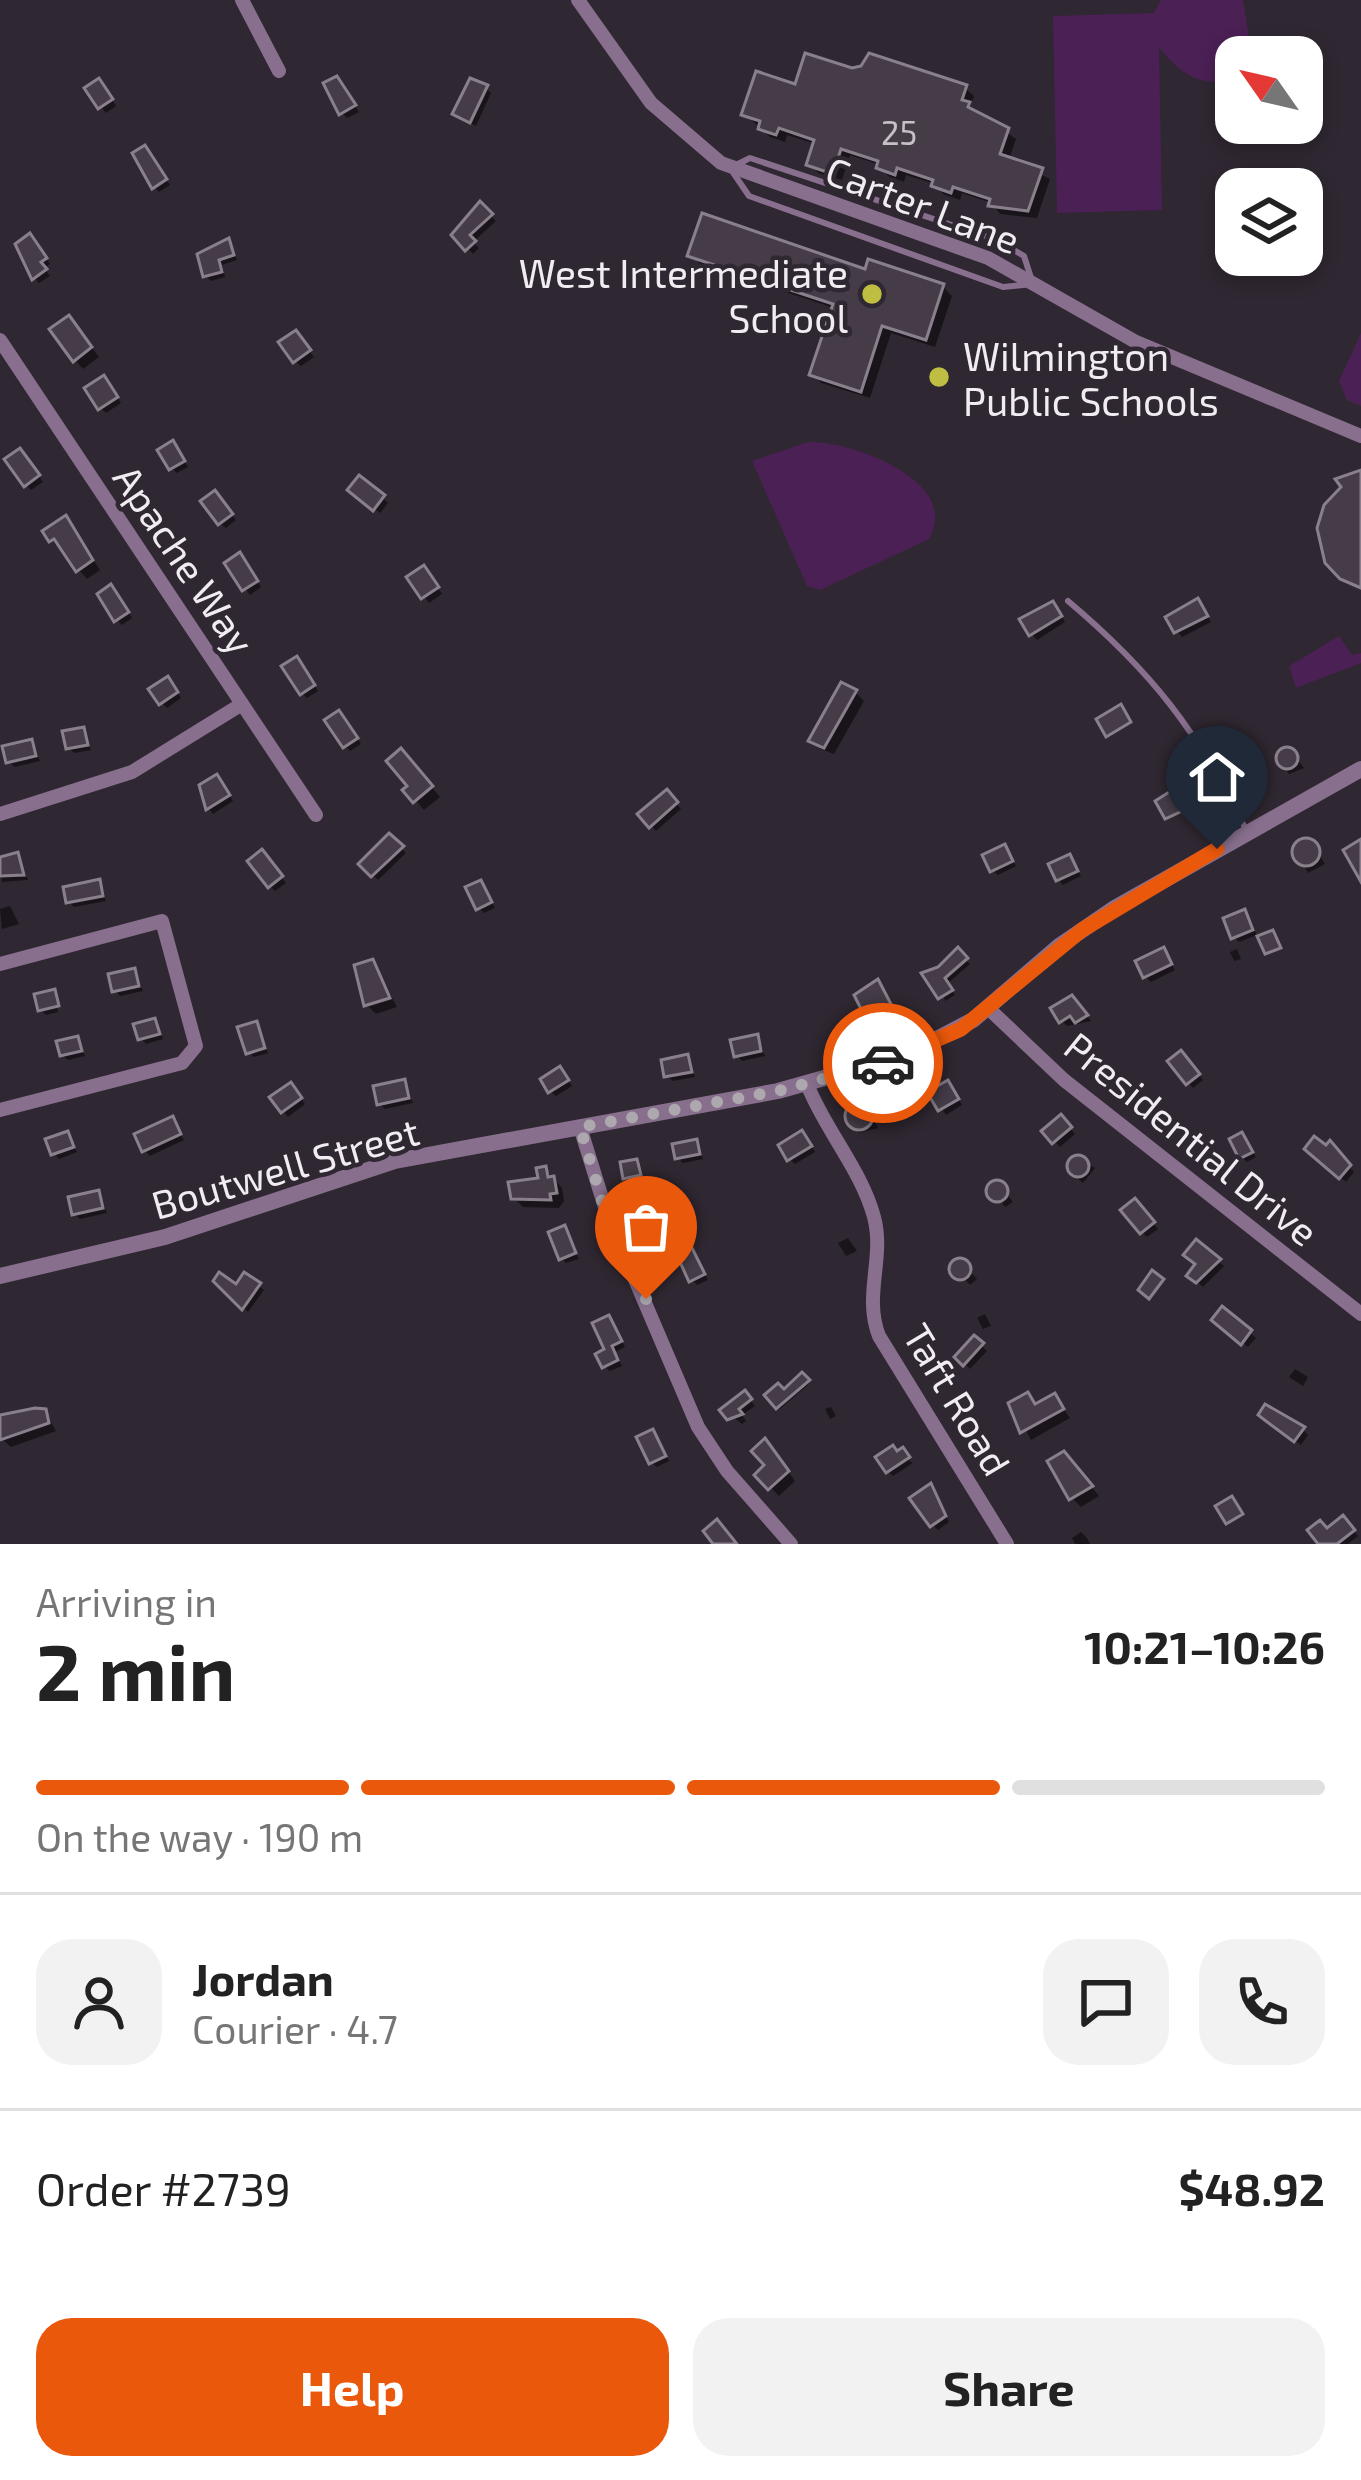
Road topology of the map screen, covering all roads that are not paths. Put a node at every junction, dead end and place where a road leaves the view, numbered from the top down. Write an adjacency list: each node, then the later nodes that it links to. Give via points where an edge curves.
1 (242, 0): 3 (street)
2 (578, 0): 5 (street, Carter Lane, via 651,103 730,168 968,250 1136,342)
3 (278, 71)
4 (0, 340): 7 (street, Apache Way)
5 (1361, 436)
6 (1068, 601): 11 (lane, via 1191,725)
7 (242, 704): 9 (street, via 132,772); 10 (street, Apache Way)
8 (1361, 769): 11 (street, Boutwell Street)
9 (0, 814)
10 (316, 814)
11 (1247, 832): 13 (street, Boutwell Street, via 1082,930)
12 (0, 964): 15 (street, via 164,922 196,1043 182,1063)
13 (988, 1008): 14 (street, Boutwell Street, via 906,1055); 18 (street, Presidential Drive, via 1064,1080)
14 (807, 1084): 16 (street, Boutwell Street); 20 (street, Taft Road, via 873,1214 878,1254 870,1302 879,1336)
15 (0, 1110)
16 (580, 1127): 17 (street, Boutwell Street, via 395,1161 165,1238); 19 (street, via 603,1204 698,1427)
17 (0, 1276)
18 (1361, 1314)
19 (791, 1544)
20 (1007, 1544)

